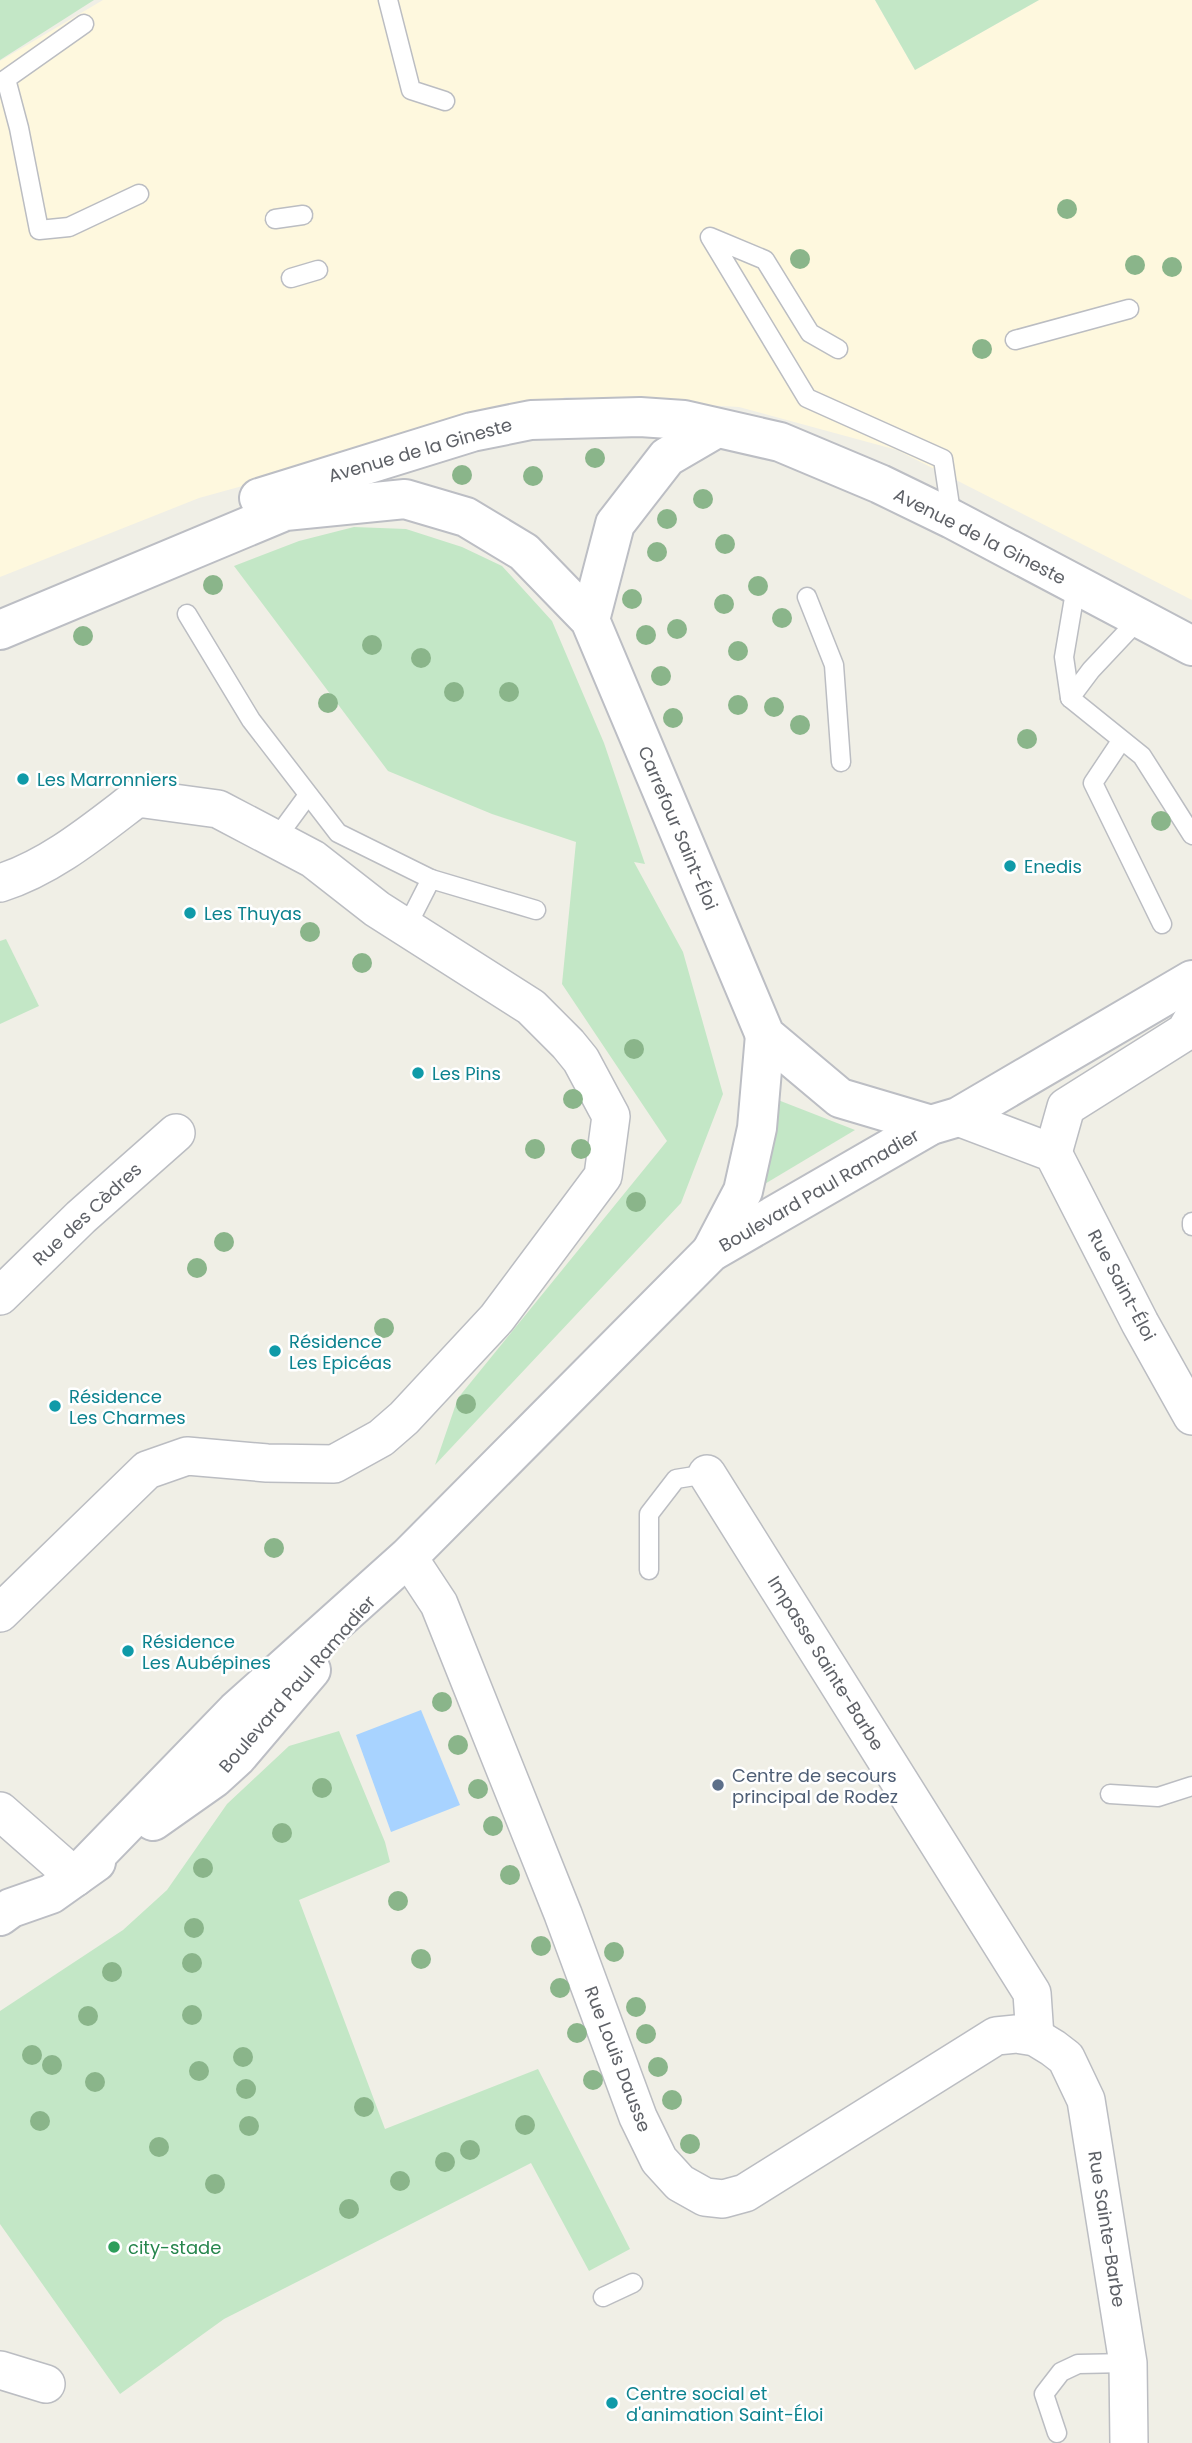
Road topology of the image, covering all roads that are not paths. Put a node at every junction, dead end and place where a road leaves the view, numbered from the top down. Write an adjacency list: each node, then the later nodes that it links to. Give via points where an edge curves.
1 (388, 0): 3 (lane, via 411,90)
2 (83, 24): 4 (lane, via 6,79 39,230 69,227)
3 (445, 101)
4 (139, 194)
5 (303, 215): 6 (lane)
6 (275, 219)
7 (318, 271): 8 (lane)
8 (291, 278)
9 (1129, 309): 10 (lane)
10 (1015, 340)
11 (838, 349): 13 (lane, via 810,333 765,260 710,237 807,398 943,459)
12 (715, 429): 13 (main road, Avenue de la Gineste, via 780,442); 16 (main road, Avenue de la Gineste, via 684,420 640,416 531,420 472,432 247,502); 19 (main road, via 667,457 615,524)
13 (952, 519): 14 (main road, Avenue de la Gineste)
14 (1076, 586): 18 (main road, Avenue de la Gineste); 22 (lane, via 1064,657)
15 (807, 597): 24 (lane, via 834,665)
16 (0, 608)
17 (187, 614): 25 (lane, via 251,720)
18 (1139, 619): 21 (main road, Avenue de la Gineste); 22 (lane)
19 (590, 620): 20 (main road, Carrefour Saint-Éloi, via 524,552 466,517 405,499 285,511); 35 (main road, Carrefour Saint-Éloi)
20 (0, 629)
21 (1192, 646)
22 (1070, 698): 23 (lane)
23 (1121, 741): 26 (lane, via 1142,756); 31 (lane, via 1093,783)
24 (841, 762)
25 (308, 795): 27 (lane); 28 (lane, via 338,833)
26 (1192, 835)
27 (275, 840): 29 (street, via 218,809 137,798 32,871); 32 (street, via 313,859 377,909)
28 (431, 879): 30 (lane); 32 (lane)
29 (0, 883)
30 (536, 910)
31 (1162, 924)
32 (407, 926): 47 (street, via 531,1007 581,1060 611,1116 603,1176 496,1318 381,1438 334,1464 187,1456 147,1470)
33 (1192, 980): 37 (main road, Boulevard Paul Ramadier)
34 (1192, 1020): 36 (street, via 1185,1032)
35 (765, 1035): 37 (main road, Carrefour Saint-Éloi, via 840,1098); 41 (main road, Carrefour Saint-Éloi, via 757,1128 743,1191)
36 (1066, 1107): 39 (street); 40 (street)
37 (945, 1121): 39 (street); 41 (main road, Boulevard Paul Ramadier)
38 (176, 1133): 42 (street, Rue des Cèdres)
39 (1008, 1136): 40 (street)
40 (1053, 1153): 43 (street, Rue Saint-Éloi)
41 (711, 1252): 45 (main road, Boulevard Paul Ramadier)
42 (0, 1296)
43 (1192, 1416)
44 (708, 1474): 46 (lane, via 676,1479 649,1514); 54 (street, Impasse Sainte-Barbe, via 1032,1993)
45 (408, 1557): 51 (main road, Boulevard Paul Ramadier, via 236,1711); 54 (street, Rue Louis Dausse, via 439,1604 638,2117 659,2160 680,2183 705,2197 723,2199 745,2193 996,2036)
46 (649, 1570)
47 (0, 1613)
48 (1192, 1786): 49 (lane, via 1158,1797)
49 (1110, 1794)
50 (0, 1811): 51 (street)
51 (63, 1885): 52 (main road, Boulevard Paul Ramadier); 53 (main road, Boulevard Paul Ramadier, via 34,1923)
52 (0, 1916)
53 (0, 1944)
54 (1035, 2037): 57 (street, Rue Sainte-Barbe, via 1066,2058 1086,2100)
55 (633, 2283): 56 (lane)
56 (603, 2297)
57 (1128, 2363): 60 (lane, via 1078,2364 1061,2372 1044,2394); 61 (street, Rue Sainte-Barbe)
58 (0, 2370): 59 (street)
59 (46, 2384)
60 (1057, 2433)
61 (1129, 2443)

